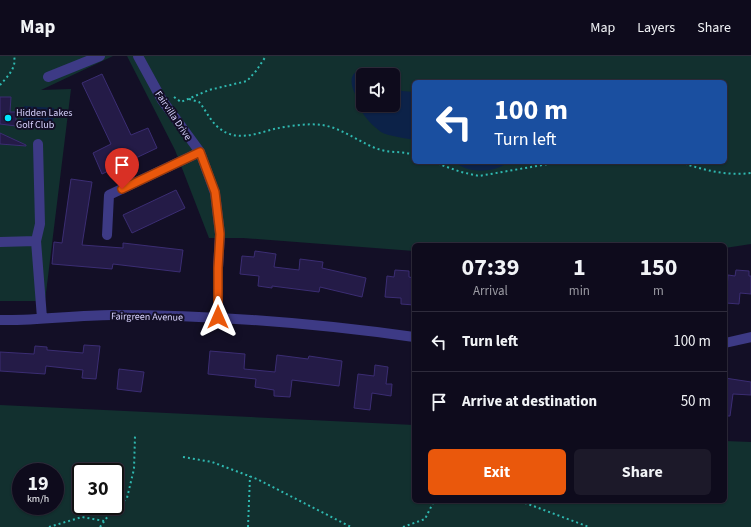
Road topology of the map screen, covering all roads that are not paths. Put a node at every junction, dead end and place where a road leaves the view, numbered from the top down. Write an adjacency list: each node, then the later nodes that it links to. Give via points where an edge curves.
1 (100, 56): 3 (street)
2 (138, 56): 5 (street, Fairvilla Drive, via 162,100)
3 (48, 77)
4 (38, 144): 7 (street, via 40,224)
5 (200, 152): 6 (street, via 109,195); 9 (street, Fairvilla Drive, via 215,192 220,234)
6 (107, 235)
7 (36, 241): 8 (street); 10 (street)
8 (0, 242)
9 (218, 317): 10 (street, Fairgreen Avenue, via 110,315); 12 (street, Fairgreen Avenue)
10 (42, 318): 11 (street, Fairgreen Avenue)
11 (0, 320)
12 (412, 337)
13 (751, 337): 14 (street)
14 (727, 343)

